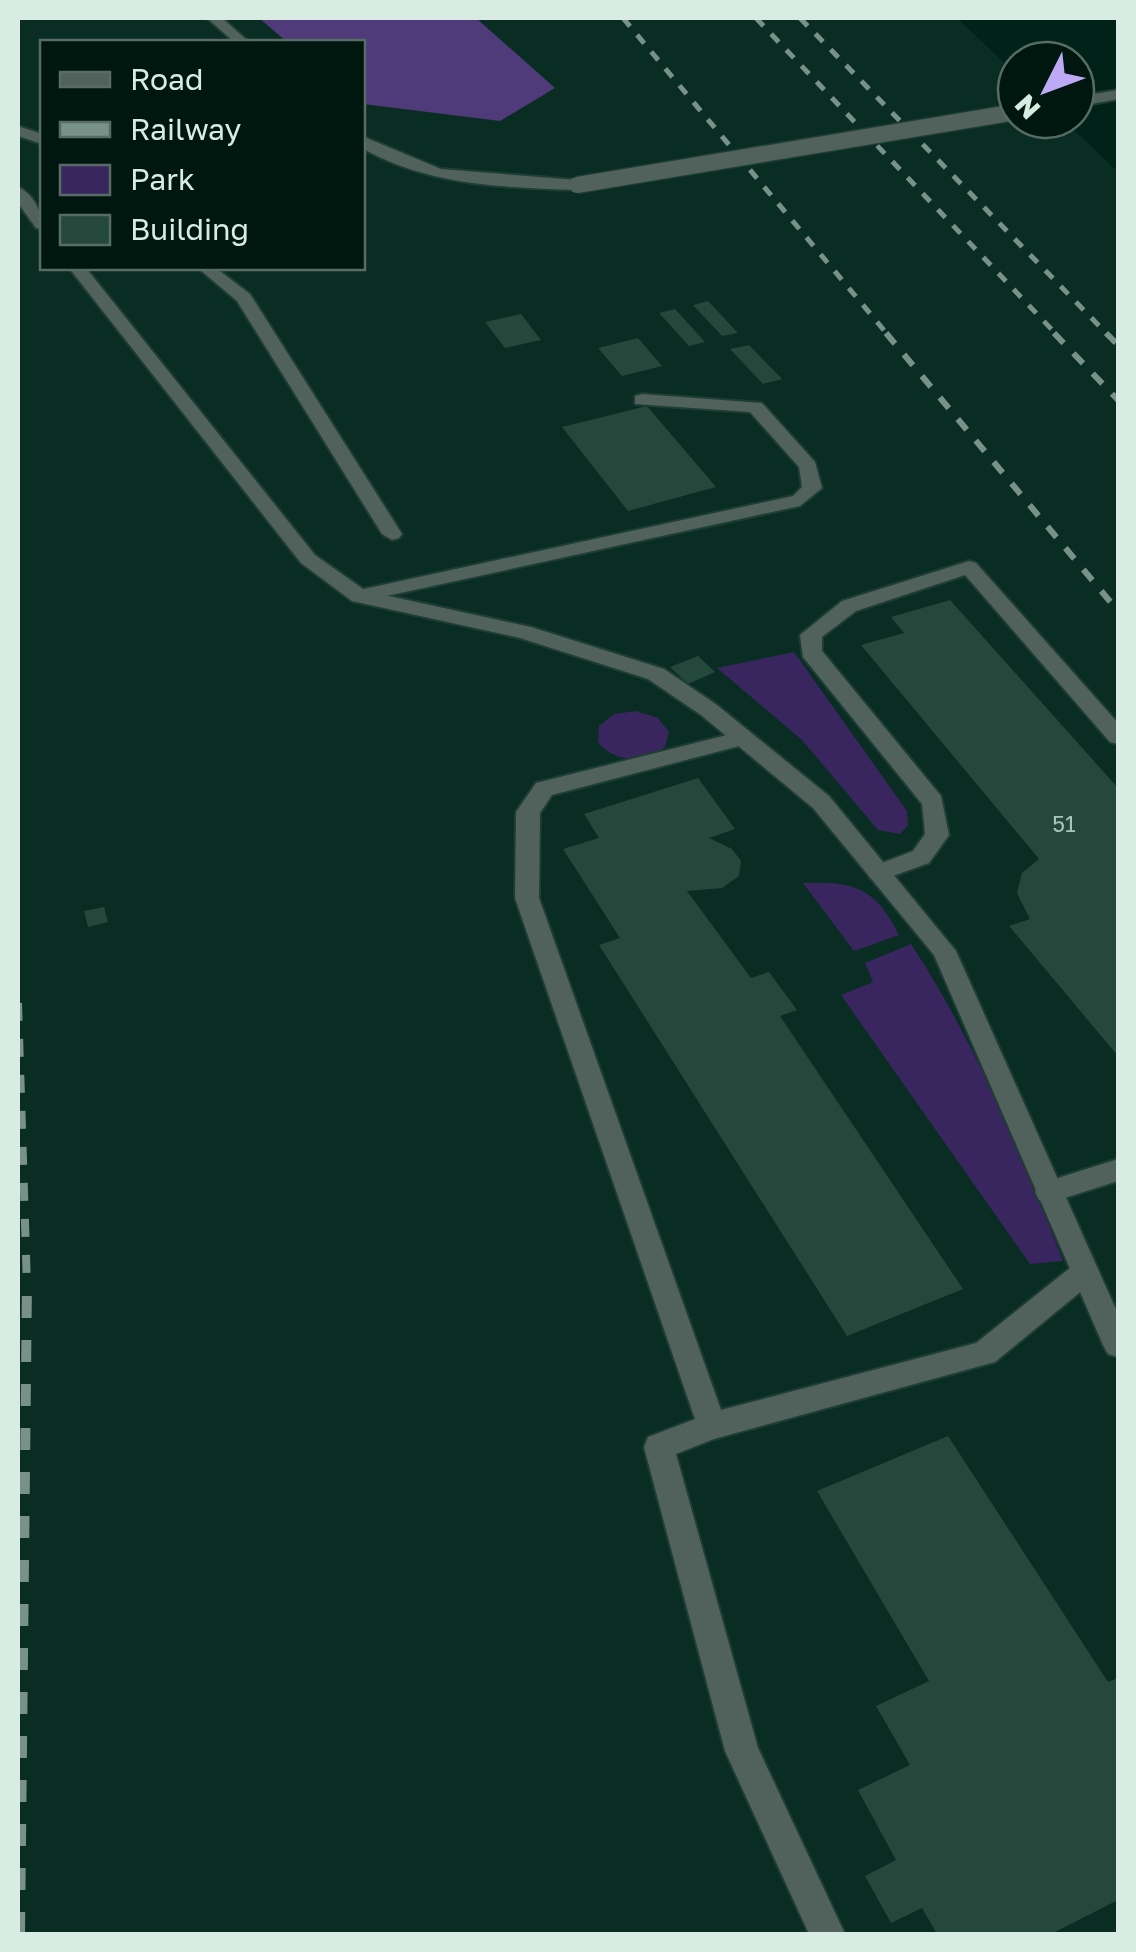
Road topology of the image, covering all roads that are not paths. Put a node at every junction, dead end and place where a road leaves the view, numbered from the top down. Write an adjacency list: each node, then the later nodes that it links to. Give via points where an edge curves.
1 (214, 18): 2 (street)
2 (240, 40)
3 (996, 115): 4 (street, bridge, via 577,185 439,176 398,164)
4 (365, 144)
5 (18, 192): 6 (street)
6 (40, 221)
7 (79, 270): 11 (street, via 308,559)
8 (209, 270): 10 (street, via 244,298)
9 (642, 400): 11 (street, via 755,407 808,466 812,488 800,500)
10 (392, 534)
11 (358, 596): 13 (street, via 524,632 656,674)
12 (1118, 736): 14 (street, via 969,568 849,606 811,635 811,652 934,802 937,835 921,857)
13 (743, 738): 14 (street, via 821,802); 19 (street, via 544,789 528,812 527,898)
14 (880, 873): 16 (street, via 944,950)
15 (1118, 1170): 16 (street)
16 (1050, 1192): 17 (street)
17 (1086, 1272): 18 (street); 19 (street, via 986,1354)
18 (1118, 1344)
19 (712, 1426): 20 (street, via 659,1447 742,1751)
20 (827, 1934)

